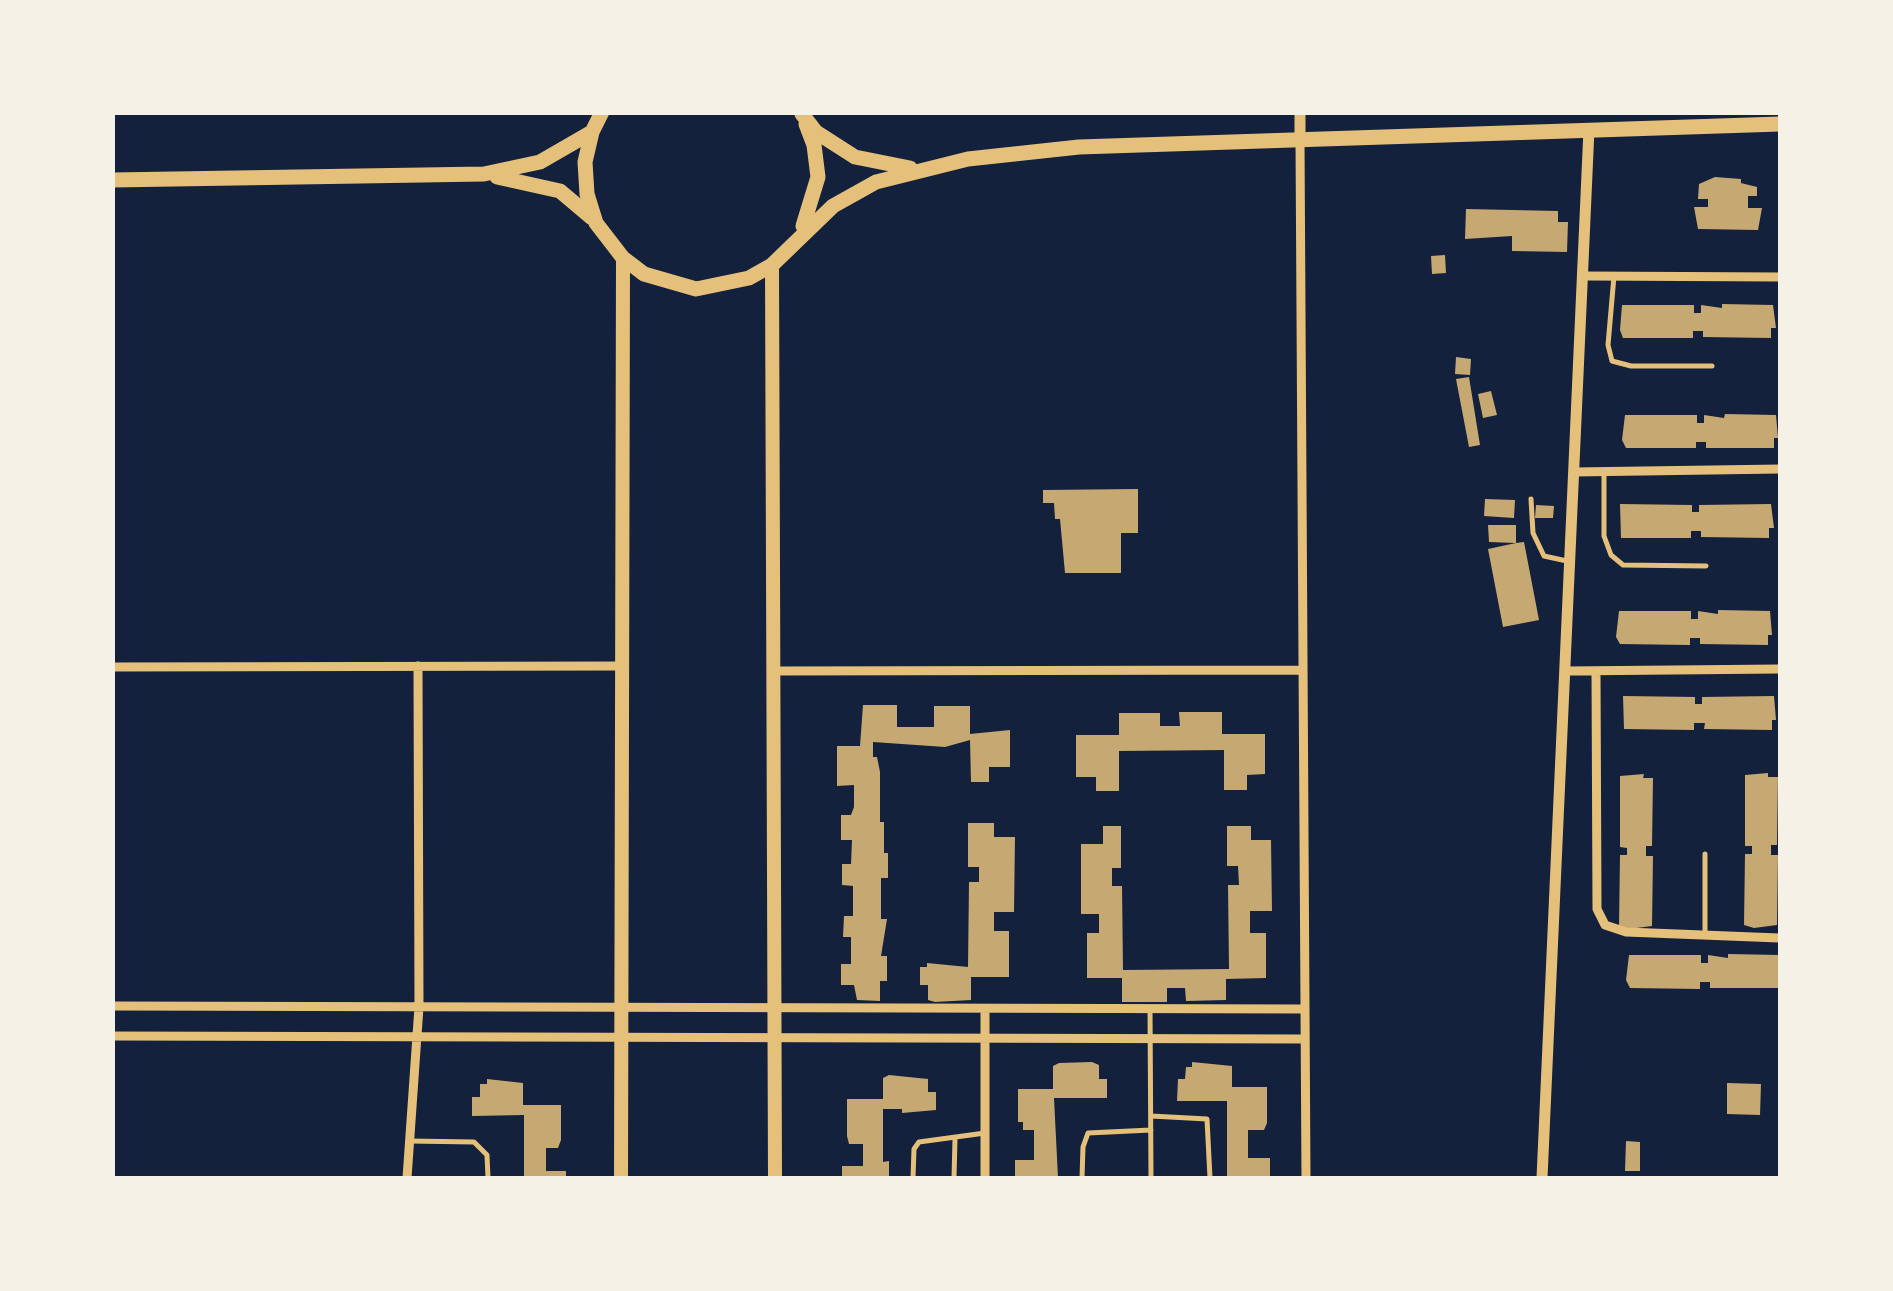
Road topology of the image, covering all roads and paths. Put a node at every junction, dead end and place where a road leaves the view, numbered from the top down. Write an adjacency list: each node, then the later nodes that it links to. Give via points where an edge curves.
1 (602, 112): 6 (main road)
2 (1300, 112): 7 (street)
3 (801, 114): 8 (main road, via 856,157); 12 (main road, via 818,177)
4 (1780, 124): 5 (main road)
5 (1589, 129): 7 (main road); 15 (street)
6 (592, 132): 9 (main road, via 540,162); 11 (main road, via 586,194)
7 (1300, 140): 8 (main road, via 1060,149); 29 (street)
8 (924, 168): 12 (main road, via 854,192)
9 (484, 174): 10 (main road); 11 (main road, via 560,191)
10 (112, 180)
11 (596, 223): 13 (main road)
12 (797, 239): 14 (main road)
13 (622, 258): 14 (main road, via 670,284 696,288 736,282); 26 (main road)
14 (772, 265): 30 (main road)
15 (1584, 276): 16 (street); 20 (street)
16 (1614, 276): 17 (street); 18 (lane, via 1612,361)
17 (1780, 277)
18 (1712, 366)
19 (1780, 469): 21 (street)
20 (1574, 472): 21 (street); 23 (street)
21 (1604, 472): 24 (lane, via 1604,536 1611,555 1624,565)
22 (1531, 499): 23 (lane, via 1533,534 1544,556)
23 (1570, 561): 32 (street)
24 (1706, 566)
25 (418, 666): 26 (street); 27 (street); 37 (street)
26 (620, 666): 38 (main road)
27 (112, 667)
28 (1780, 669): 31 (street)
29 (1303, 670): 30 (street); 40 (street)
30 (773, 671): 39 (main road)
31 (1596, 671): 32 (street); 34 (street, via 1597,909 1605,925 1626,932)
32 (1565, 672): 66 (street)
33 (1705, 854): 34 (lane)
34 (1705, 935): 35 (street)
35 (1779, 938)
36 (112, 1006): 37 (street)
37 (419, 1007): 38 (street); 44 (street)
38 (620, 1008): 39 (street); 45 (main road)
39 (774, 1008): 41 (street); 46 (main road)
40 (1304, 1008): 42 (street); 47 (street)
41 (986, 1009): 42 (street); 48 (street)
42 (1150, 1009): 49 (lane)
43 (112, 1036): 44 (street)
44 (416, 1038): 45 (street); 54 (street)
45 (620, 1038): 46 (street); 57 (main road)
46 (774, 1039): 48 (street); 58 (main road)
47 (1305, 1039): 49 (street); 65 (street)
48 (986, 1040): 49 (street); 52 (street)
49 (1150, 1040): 50 (lane)
50 (1150, 1116): 51 (lane); 64 (lane, via 1207,1119)
51 (1151, 1130): 62 (lane, via 1088,1134); 63 (lane)
52 (985, 1133): 53 (lane); 61 (street)
53 (954, 1139): 59 (lane, via 919,1142); 60 (lane)
54 (407, 1141): 55 (street); 56 (lane, via 474,1142 487,1156)
55 (407, 1178)
56 (488, 1178)
57 (621, 1178)
58 (775, 1178)
59 (913, 1178)
60 (954, 1178)
61 (985, 1178)
62 (1082, 1178)
63 (1152, 1178)
64 (1210, 1178)
65 (1306, 1178)
66 (1542, 1178)

